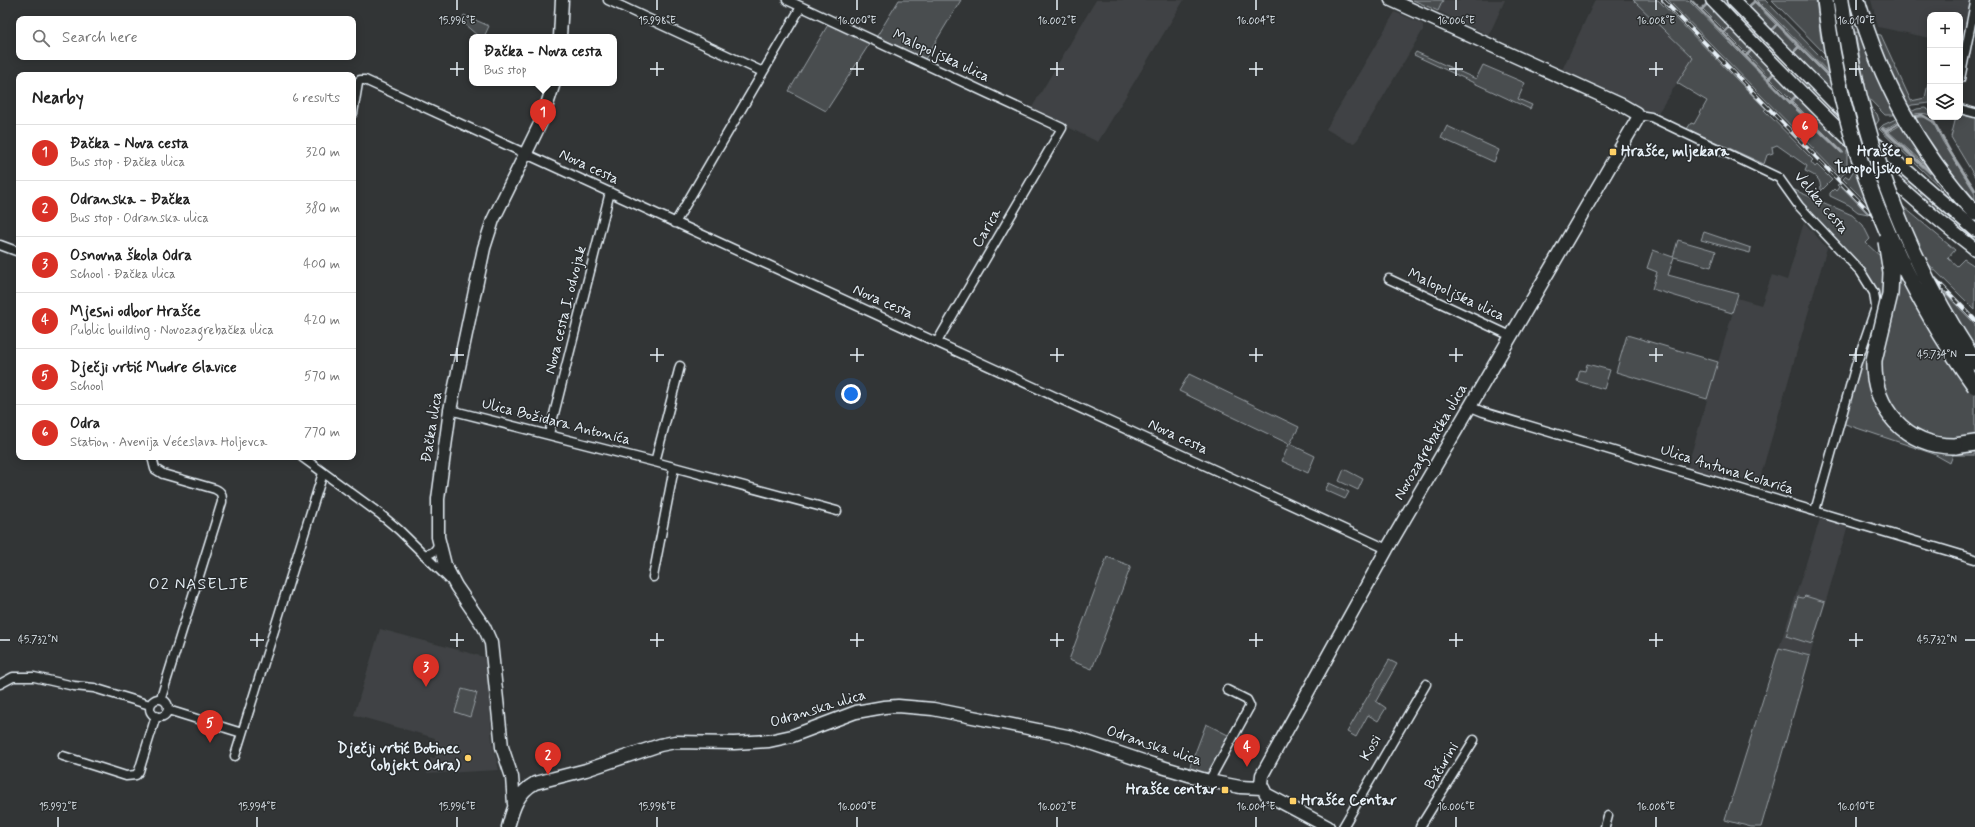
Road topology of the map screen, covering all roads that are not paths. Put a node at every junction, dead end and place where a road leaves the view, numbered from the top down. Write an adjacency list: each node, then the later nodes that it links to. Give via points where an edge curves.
1 (562, 0): 12 (main road)
2 (608, 0): 14 (street)
3 (787, 0): 11 (street, Malopoljska ulica)
4 (1391, 0): 19 (main road, Velika cesta, via 1622,105)
5 (1712, 0): 28 (main road, via 1856,145)
6 (1733, 0): 26 (main road, via 1867,136)
7 (1825, 0): 24 (highway, bridge, via 1846,119)
8 (1842, 0): 33 (highway, bridge, via 1853,72 1882,174 1913,252)
9 (1857, 0): 23 (highway, via 1876,58 1909,126 1934,164)
10 (1975, 3): 13 (street)
11 (801, 7): 14 (street); 20 (street, Malopoljska ulica)
12 (560, 34)
13 (1963, 64)
14 (763, 72): 25 (street)
15 (553, 86): 21 (main road, Đačka ulica, via 547,109)
16 (356, 95): 21 (street, Nova cesta, via 358,83 362,80 367,81)
17 (1963, 110): 18 (street)
18 (1975, 113)
19 (1638, 115): 31 (main road, Novozagrebačka ulica); 46 (street, Velika cesta, via 1651,117 1779,178 1799,206 1866,279 1874,293 1876,307 1856,364)
20 (1062, 128): 32 (street, Carica)
21 (526, 153): 22 (street, Nova cesta); 37 (main road, Đačka ulica, via 493,220 484,248)
22 (610, 192): 25 (street, Nova cesta); 38 (street, Nova cesta I. odvojak)
23 (1975, 212)
24 (1879, 213): 35 (highway, bridge, via 1932,319); 39 (highway, bridge, via 1891,273 1890,294 1874,360 1879,397 1894,420 1921,440 1944,446)
25 (675, 223): 32 (street, Nova cesta)
26 (1975, 230)
27 (0, 245): 29 (street)
28 (1975, 249)
29 (16, 251)
30 (1389, 279): 31 (street, Malopoljska ulica)
31 (1511, 336): 36 (main road, Novozagrebačka ulica)
32 (937, 342): 48 (street, Nova cesta)
33 (1975, 362)
34 (680, 366): 42 (street)
35 (1975, 386)
36 (1471, 407): 46 (street, Ulica Antuna Kolarića); 48 (main road, Novozagrebačka ulica)
37 (450, 410): 38 (street, Ulica Božidara Antonića); 47 (main road, Đačka ulica, via 438,499)
38 (549, 434): 42 (street, Ulica Božidara Antonića)
39 (1975, 443)
40 (153, 460): 56 (street, via 155,469 163,474 215,489 222,495 222,502)
41 (307, 460): 44 (street)
42 (655, 462): 43 (street, Ulica Božidara Antonića)
43 (674, 468): 45 (street, Ulica Božidara Antonića); 51 (street)
44 (324, 473): 49 (street, via 380,514); 60 (street)
45 (837, 511)
46 (1815, 511): 50 (street, Ulica Antuna Kolarića)
47 (439, 542): 49 (street, via 431,554); 52 (main road, Đačka ulica, via 445,565)
48 (1387, 549): 67 (main road, Novozagrebačka ulica, via 1264,771 1261,778)
49 (423, 554): 52 (street)
50 (1975, 559)
51 (653, 577)
52 (456, 586): 64 (main road, Đačka ulica, via 474,610 491,643 502,747)
53 (0, 684): 57 (street, via 13,677 34,677 94,688)
54 (1426, 684): 72 (street, Kosi)
55 (1227, 690): 65 (street, via 1247,700 1250,706)
56 (161, 698): 57 (street, via 155,699); 58 (street, via 166,702)
57 (150, 705): 59 (street, via 151,713)
58 (168, 710): 59 (street, via 162,717); 60 (street)
59 (156, 716): 62 (street, via 136,775 126,776)
60 (242, 733): 63 (street)
61 (1474, 740): 73 (street, Bačurini)
62 (62, 756)
63 (235, 756)
64 (512, 777): 66 (main road, via 523,782); 68 (main road, Đačka ulica)
65 (1209, 781): 66 (main road, Odranska ulica, via 1072,737 933,709 898,706 856,712 792,736 764,741 676,742 660,745 586,770); 67 (main road, Odranska ulica, via 1240,788)
66 (535, 783): 68 (main road, Odranska ulica, via 526,789)
67 (1262, 788): 71 (main road, via 1268,796)
68 (514, 804): 70 (main road, Odranska ulica)
69 (1608, 816): 74 (street)
70 (508, 827)
71 (1328, 827)
72 (1343, 827)
73 (1420, 827)
74 (1605, 827)

